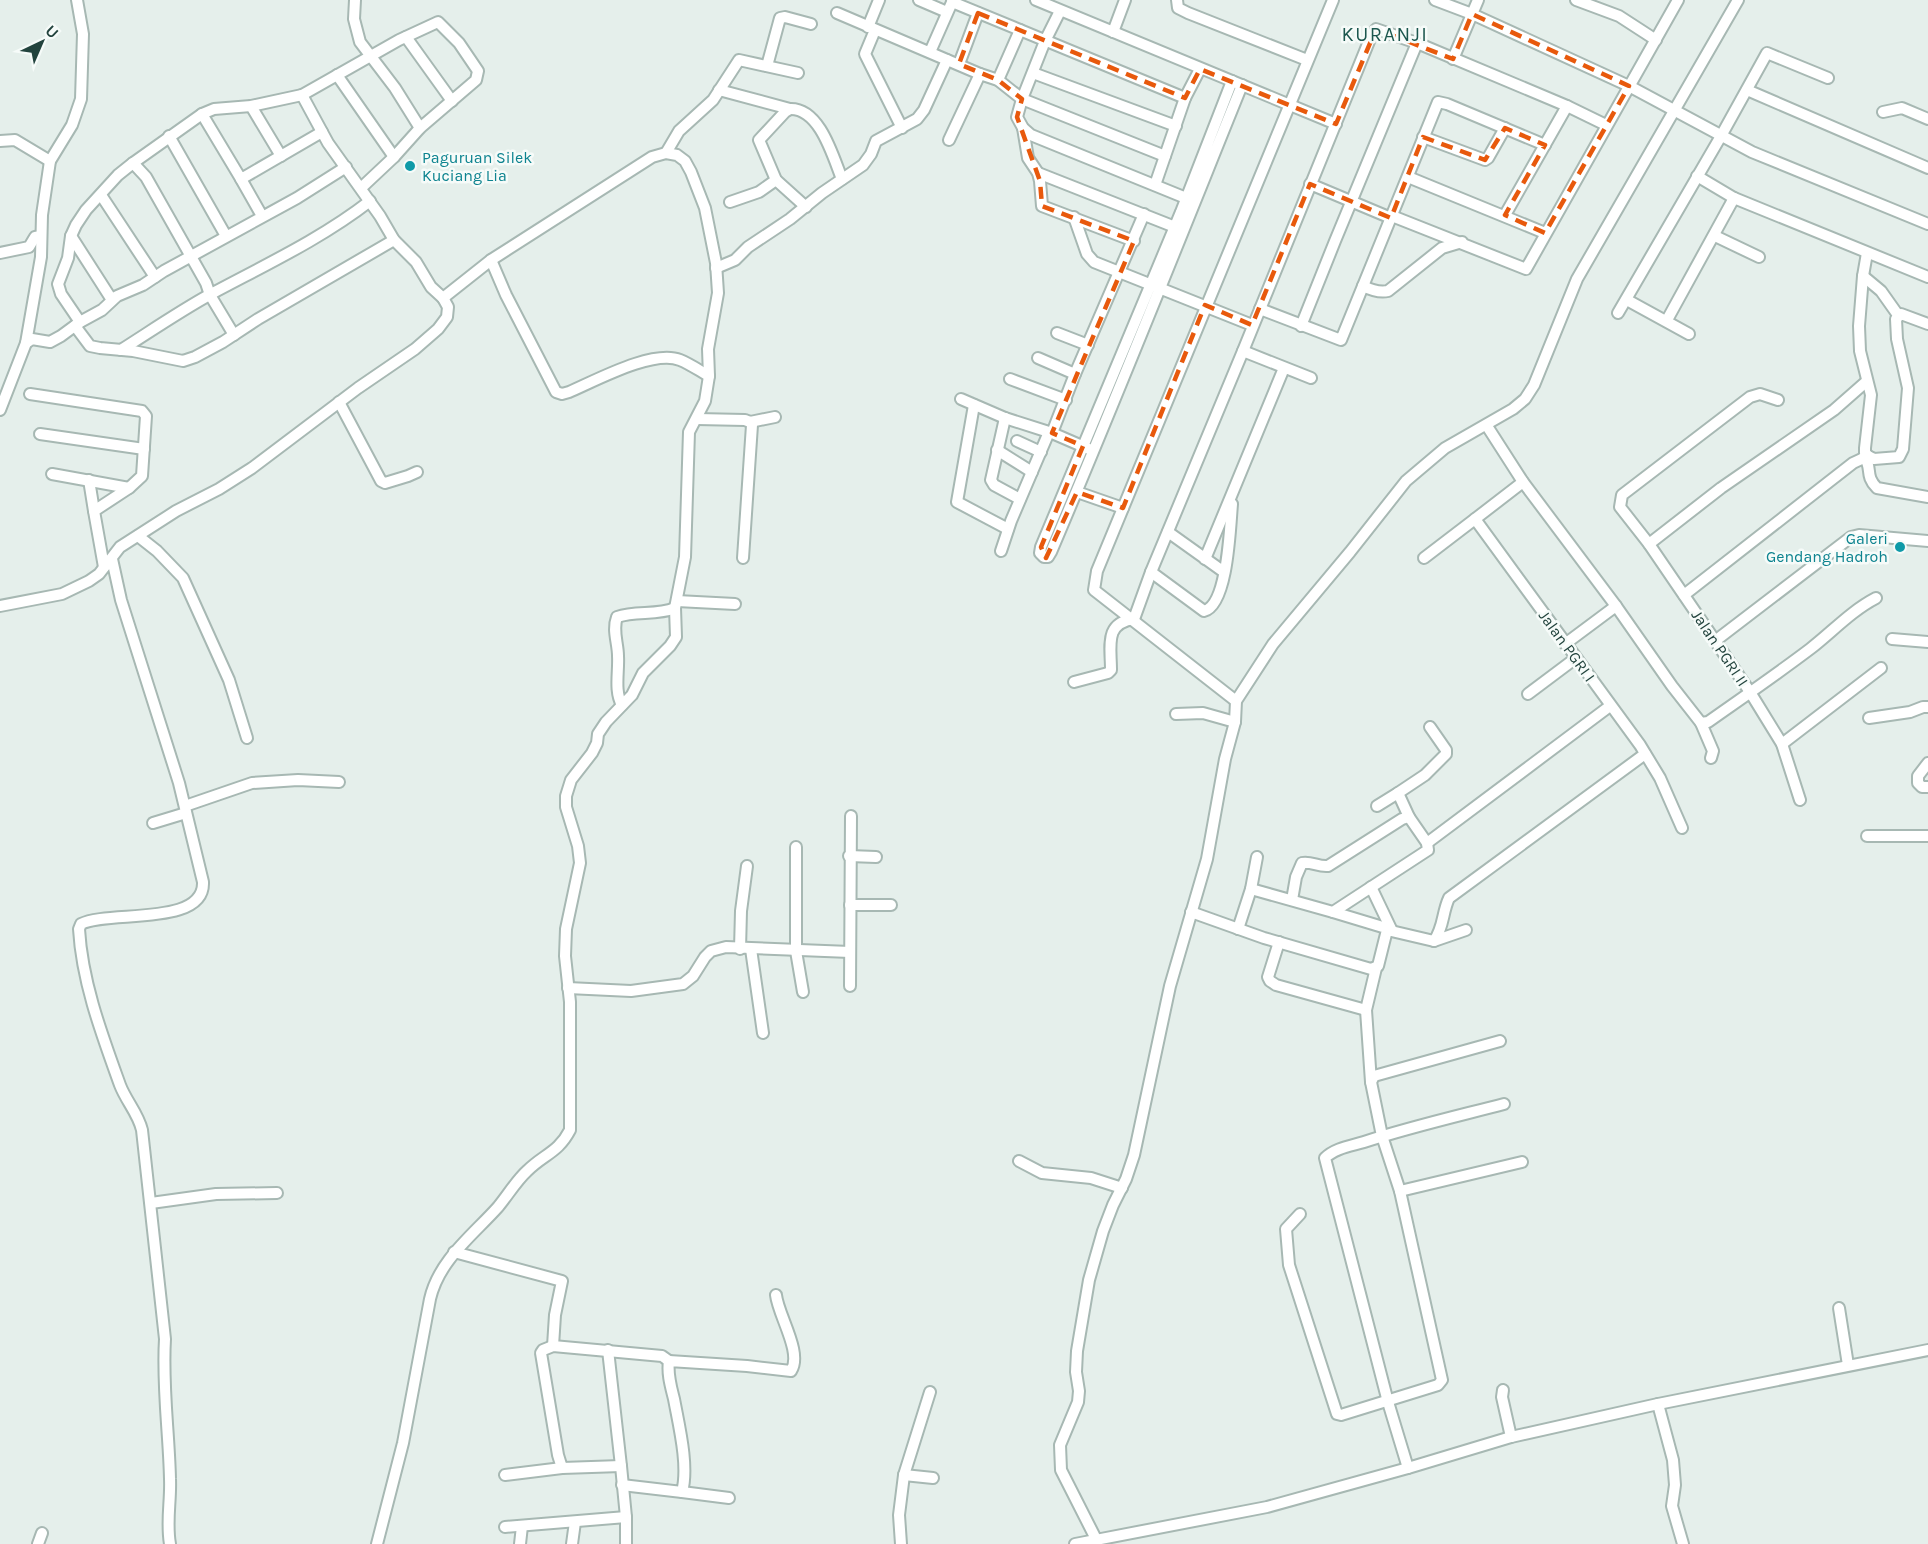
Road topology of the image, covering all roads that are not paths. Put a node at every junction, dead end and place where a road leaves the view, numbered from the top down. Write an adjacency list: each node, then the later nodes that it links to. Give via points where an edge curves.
1 (76, 0): 75 (street, via 83,34 81,99 72,125)
2 (355, 0): 28 (street, via 354,19 360,42)
3 (879, 0): 20 (street)
4 (919, 0): 14 (street)
5 (1036, 0): 15 (street)
6 (1125, 0): 22 (street)
7 (1177, 0): 31 (street, via 1178,8)
8 (1333, 0): 31 (street)
9 (1435, 0): 18 (street)
10 (1478, 0): 18 (street)
11 (1576, 0): 24 (street, via 1619,16)
12 (1678, 0): 24 (street)
13 (1738, 0): 53 (street)
14 (951, 5): 17 (street); 27 (street)
15 (1060, 11): 22 (street); 25 (street)
16 (837, 13): 20 (street)
17 (978, 13): 21 (street); 32 (street)
18 (1472, 14): 29 (street); 42 (street)
19 (811, 24): 33 (street, via 780,18)
20 (871, 29): 27 (street); 61 (street, via 865,54)
21 (1020, 30): 25 (street); 40 (street)
22 (1113, 32): 34 (street)
23 (406, 37): 28 (street); 48 (street); 48 (street, via 438,22 473,61 478,75)
24 (1656, 40): 42 (street)
25 (1045, 41): 35 (street); 46 (street)
26 (1417, 43): 29 (street); 57 (street, via 1376,29); 92 (street)
27 (930, 52): 30 (street)
28 (371, 56): 38 (street); 60 (street)
29 (1453, 59): 51 (street)
30 (947, 60): 32 (street); 61 (street, via 924,110)
31 (1307, 60): 49 (street)
32 (959, 64): 37 (street)
33 (767, 66): 36 (street); 43 (street, via 739,60)
34 (1200, 69): 41 (street); 46 (street)
35 (1033, 72): 47 (street); 59 (street)
36 (798, 74)
37 (980, 74): 40 (street); 68 (street)
38 (337, 75): 45 (street); 74 (street)
39 (1828, 78): 44 (street, via 1767,53)
40 (998, 80): 47 (street)
41 (1237, 83): 49 (street); 89 (street); 121 (street)
42 (1629, 86): 53 (street); 58 (street)
43 (719, 90): 52 (street); 71 (street, via 674,137)
44 (1747, 90): 66 (street); 78 (street)
45 (302, 95): 50 (street); 64 (street)
46 (1185, 98): 59 (street)
47 (1022, 99): 62 (street, via 1017,117); 73 (street)
48 (452, 101): 60 (street)
49 (1288, 104): 57 (street); 126 (street)
50 (251, 106): 55 (street, via 214,109); 72 (street)
51 (1566, 106): 58 (street); 70 (street)
52 (790, 109): 83 (street, via 818,123); 84 (street, via 759,140)
53 (1674, 110): 66 (street); 160 (street, via 1571,291 1534,385 1525,399)
54 (1883, 112): 56 (street, via 1906,109)
55 (202, 114): 65 (street); 82 (street)
56 (1928, 119)
57 (1336, 124): 85 (street)
58 (1606, 125): 102 (street)
59 (1176, 126): 73 (street)
60 (420, 128): 74 (street)
61 (902, 128): 83 (street, via 876,141 863,165)
62 (1023, 128): 79 (street, via 1028,158); 86 (street, via 1031,135)
63 (1505, 128): 67 (street, via 1485,160); 67 (street, via 1441,102); 70 (street)
64 (322, 132): 72 (street); 77 (street)
65 (169, 136): 76 (street); 105 (street)
66 (1721, 136): 80 (street); 100 (street)
67 (1424, 137): 81 (street)
68 (949, 140)
69 (0, 141): 75 (street, via 15,140)
70 (1545, 145): 96 (street)
71 (666, 153): 114 (street, via 615,179); 115 (street, via 685,161 691,172 705,208)
72 (281, 156): 82 (street)
73 (1165, 156): 86 (street)
74 (394, 157): 87 (street)
75 (50, 161): 103 (street)
76 (133, 163): 88 (street); 113 (street, via 147,177)
77 (346, 167): 87 (street); 97 (street)
78 (1928, 168)
79 (1038, 173): 95 (street); 98 (street, via 1042,206)
80 (1697, 176): 90 (street); 125 (street)
81 (1408, 177): 96 (street); 99 (street)
82 (242, 179): 97 (street)
83 (842, 179): 94 (street)
84 (776, 180): 93 (street, via 759,192); 94 (street)
85 (1310, 184): 92 (street); 127 (street)
86 (1155, 185): 89 (street)
87 (361, 188): 91 (street)
88 (101, 195): 104 (street, via 86,210); 118 (street)
89 (1186, 198): 101 (street)
90 (1734, 198): 106 (street); 111 (street)
91 (370, 201): 107 (street); 122 (street, via 265,267)
92 (1351, 201): 99 (street); 134 (street)
93 (730, 202)
94 (806, 207): 115 (street, via 735,260)
95 (1144, 214): 101 (street); 108 (street)
96 (1505, 215): 102 (street)
97 (262, 216): 105 (street)
98 (1074, 217): 108 (street); 116 (street, via 1087,254 1094,262)
99 (1392, 217): 109 (street); 120 (street)
100 (1928, 224)
101 (1174, 227): 121 (street)
102 (1545, 233): 109 (street, via 1524,269)
103 (41, 236): 110 (street, via 35,237 29,247); 138 (street)
104 (71, 236): 124 (street); 131 (street, via 58,284)
105 (226, 236): 113 (street)
106 (1715, 236): 112 (street); 130 (street)
107 (394, 240): 123 (street); 137 (street)
108 (1134, 241): 116 (street)
109 (1462, 242): 120 (street, via 1442,249 1388,291)
110 (0, 253)
111 (1867, 253): 117 (street); 119 (street)
112 (1759, 257)
113 (190, 258): 118 (street); 122 (street)
114 (491, 260): 123 (street); 145 (street, via 556,392 569,392 643,361 670,357)
115 (716, 268): 145 (street, via 718,293 708,349)
116 (1120, 272): 121 (street); 139 (street)
117 (1863, 276): 129 (street, via 1881,291); 148 (street, via 1860,343)
118 (155, 277): 124 (street)
119 (1928, 277)
120 (1363, 286): 134 (street, via 1341,340)
121 (1155, 287): 126 (street); 164 (street)
122 (210, 295): 137 (street); 140 (street)
123 (443, 298): 153 (street, via 448,307 447,317 438,329)
124 (112, 300): 131 (street)
125 (1627, 300): 128 (street); 130 (street)
126 (1205, 305): 133 (street); 179 (street)
127 (1260, 309): 133 (street); 134 (street)
128 (1618, 313)
129 (1898, 315): 132 (street); 168 (street, via 1897,339 1908,388 1904,449 1899,458)
130 (1667, 320): 136 (street)
131 (78, 324): 138 (street, via 50,342 32,339); 140 (street, via 90,346)
132 (1928, 324)
133 (1252, 325): 141 (street)
134 (1301, 326)
135 (1057, 333): 139 (street)
136 (1689, 334)
137 (234, 335): 140 (street, via 183,361)
138 (26, 343): 155 (street)
139 (1088, 345): 144 (street)
140 (121, 350)
141 (1243, 351): 143 (street); 183 (street)
142 (1038, 358): 144 (street)
143 (1284, 368): 146 (street); 176 (street)
144 (1075, 374): 151 (street)
145 (709, 376): 158 (street)
146 (1311, 378)
147 (1010, 379): 151 (street)
148 (1867, 381): 168 (street, via 1871,395); 186 (street, via 1834,410 1721,488)
149 (30, 394): 165 (street, via 142,411 147,419)
150 (961, 399): 154 (street)
151 (1066, 400): 161 (street)
152 (1778, 400): 186 (street, Jalan PGRI II, via 1760,394 1750,397 1622,495 1620,507)
153 (339, 402): 169 (street, via 381,481); 184 (street, via 252,468)
154 (974, 405): 157 (street); 182 (street, via 957,502)
155 (0, 410)
156 (776, 417): 159 (street)
157 (1005, 418): 161 (street); 166 (street)
158 (697, 419): 159 (street); 196 (street, via 689,432 685,557)
159 (750, 422): 188 (street)
160 (1487, 426): 173 (street); 210 (street, via 1445,448 1406,481 1273,644)
161 (1051, 432): 164 (street); 167 (street)
162 (40, 434): 165 (street)
163 (1017, 441): 167 (street)
164 (1088, 448): 175 (street); 175 (street, via 1041,547 1044,557 1051,552)
165 (144, 449): 174 (street, via 142,476)
166 (998, 450): 170 (street); 178 (street, via 992,483)
167 (1041, 452): 170 (street)
168 (1866, 457): 177 (street, via 1868,475 1877,488); 194 (street, via 1853,463)
169 (417, 472)
170 (1032, 472): 178 (street)
171 (52, 474): 172 (street)
172 (89, 480): 174 (street); 180 (street)
173 (1522, 482): 181 (street); 199 (street)
174 (129, 488): 180 (street)
175 (1077, 492): 179 (street)
176 (1233, 492): 190 (street); 193 (street)
177 (1928, 496)
178 (1020, 499): 182 (street)
179 (1123, 508): 200 (street, via 1097,571 1094,590)
180 (94, 511): 191 (street)
181 (1475, 519): 189 (street); 204 (street, Jalan PGRI I)
182 (1008, 529): 187 (street)
183 (1168, 532): 190 (street); 192 (street)
184 (138, 536): 191 (street, via 120,548); 219 (street, via 183,578 229,680)
185 (1928, 541): 202 (street, via 1851,537)
186 (1649, 544): 194 (street, Jalan PGRI II)
187 (1001, 551)
188 (743, 558)
189 (1424, 558)
190 (1205, 559): 193 (street)
191 (108, 563): 198 (street, via 89,581 68,591); 229 (street)
192 (1151, 572): 193 (street, via 1204,611 1214,605); 200 (street)
193 (1224, 572)
194 (1684, 595): 202 (street, Jalan PGRI II)
195 (1876, 598): 208 (street)
196 (676, 604): 197 (street); 211 (street, via 676,637 643,673); 211 (street, via 666,612 617,617 614,625 618,699)
197 (735, 604)
198 (0, 606)
199 (1616, 606): 204 (street); 217 (street)
200 (1134, 620): 207 (street, via 1117,624 1111,635 1108,673); 210 (street)
201 (1892, 639): 203 (street)
202 (1715, 641): 208 (street, Jalan PGRI II)
203 (1928, 642)
204 (1565, 644): 205 (street, Jalan PGRI I)
205 (1576, 658): 209 (street); 212 (street, Jalan PGRI I)
206 (1881, 668): 220 (street)
207 (1074, 681)
208 (1750, 692): 217 (street); 220 (street, Jalan PGRI II)
209 (1528, 694)
210 (1236, 701): 216 (street)
211 (622, 705): 259 (street, via 598,734 592,753 570,780 566,796 580,862 566,929)
212 (1610, 705): 221 (street, Jalan PGRI I); 236 (street)
213 (1928, 707): 215 (street)
214 (1176, 714): 216 (street, via 1203,713)
215 (1869, 718)
216 (1235, 722): 247 (street, via 1207,859)
217 (1701, 723): 222 (street, via 1709,737)
218 (1430, 727): 226 (street, via 1446,754)
219 (247, 738)
220 (1782, 744): 227 (street, Jalan PGRI II)
221 (1645, 754): 233 (street, Jalan PGRI I); 252 (street, via 1449,898)
222 (1711, 758)
223 (1928, 763): 225 (street, via 1918,776 1918,783)
224 (339, 782): 229 (street, via 252,783)
225 (1928, 788)
226 (1398, 794): 228 (street); 231 (street)
227 (1800, 800)
228 (1377, 806)
229 (185, 809): 232 (street); 272 (street, via 202,882 199,898 169,912 95,920 81,924 79,929 92,1002 121,1088 141,1125)
230 (851, 816): 238 (street)
231 (1409, 817): 236 (street); 244 (street, via 1328,866 1302,863)
232 (153, 823)
233 (1682, 828)
234 (1867, 836): 235 (street)
235 (1928, 836)
236 (1426, 843): 242 (street, via 1428,850)
237 (796, 847): 255 (street)
238 (849, 856): 239 (street); 245 (street)
239 (876, 857)
240 (1257, 857): 243 (street)
241 (747, 866): 254 (street, via 741,911)
242 (1371, 887): 248 (street); 250 (street)
243 (1251, 889): 244 (street); 249 (street)
244 (1292, 900): 248 (street)
245 (850, 905): 246 (street); 256 (street)
246 (891, 905)
247 (1191, 912): 249 (street); 269 (street, via 1170,986 1134,1155)
248 (1333, 912): 250 (street)
249 (1238, 929): 253 (street)
250 (1390, 930): 252 (street); 257 (street)
251 (1466, 930): 252 (street)
252 (1434, 941)
253 (1279, 942): 257 (street); 261 (street, via 1270,981)
254 (746, 949): 255 (street); 259 (street, via 726,947 711,951 683,984 631,991); 262 (street)
255 (796, 951): 256 (street); 260 (street)
256 (850, 952): 258 (street)
257 (1376, 968): 261 (street)
258 (850, 986)
259 (568, 988): 274 (street, via 570,1130 564,1143 524,1173)
260 (803, 992)
261 (1366, 1010): 264 (street)
262 (762, 1033)
263 (1500, 1041): 264 (street, via 1374,1076)
264 (1371, 1082): 266 (street)
265 (1504, 1104): 266 (street)
266 (1382, 1136): 270 (street); 284 (street, via 1325,1158)
267 (1019, 1161): 269 (street, via 1042,1173 1091,1178)
268 (1522, 1162): 270 (street)
269 (1122, 1188): 301 (street, via 1103,1231 1089,1280 1077,1351 1078,1402 1059,1455 1061,1470)
270 (1401, 1191): 284 (street, via 1442,1380 1432,1388)
271 (277, 1193): 272 (street, via 216,1194)
272 (151, 1203): 303 (street, via 165,1339)
273 (1300, 1214): 284 (street, via 1286,1229 1289,1265 1337,1414)
274 (454, 1252): 277 (street, via 561,1281); 304 (street, via 432,1289 403,1443)
275 (776, 1295): 280 (street, via 793,1352 791,1371)
276 (1839, 1308): 281 (street)
277 (553, 1346): 278 (street); 288 (street, via 541,1353)
278 (608, 1350): 280 (street, via 662,1356); 287 (street)
279 (1928, 1350): 281 (street)
280 (669, 1362): 294 (street, via 684,1463)
281 (1848, 1365): 285 (street)
282 (1503, 1390): 286 (street)
283 (930, 1392): 291 (street)
284 (1388, 1402): 289 (street)
285 (1658, 1404): 286 (street); 310 (street, via 1673,1460 1672,1506)
286 (1511, 1437): 289 (street)
287 (621, 1466): 288 (street); 293 (street)
288 (562, 1468): 290 (street)
289 (1408, 1468): 301 (street, via 1267,1507)
290 (505, 1475)
291 (904, 1475): 292 (street); 308 (street, via 899,1515)
292 (933, 1478)
293 (622, 1485): 294 (street); 296 (street)
294 (682, 1492): 295 (street)
295 (729, 1498)
296 (626, 1517): 297 (street); 307 (street)
297 (575, 1522): 298 (street); 306 (street)
298 (522, 1526): 299 (street); 305 (street)
299 (505, 1527)
300 (42, 1533): 302 (street)
301 (1096, 1539): 309 (street)
302 (38, 1544)
303 (170, 1544)
304 (377, 1544)
305 (520, 1544)
306 (572, 1544)
307 (626, 1544)
308 (902, 1544)
309 (1075, 1544)
310 (1683, 1544)

